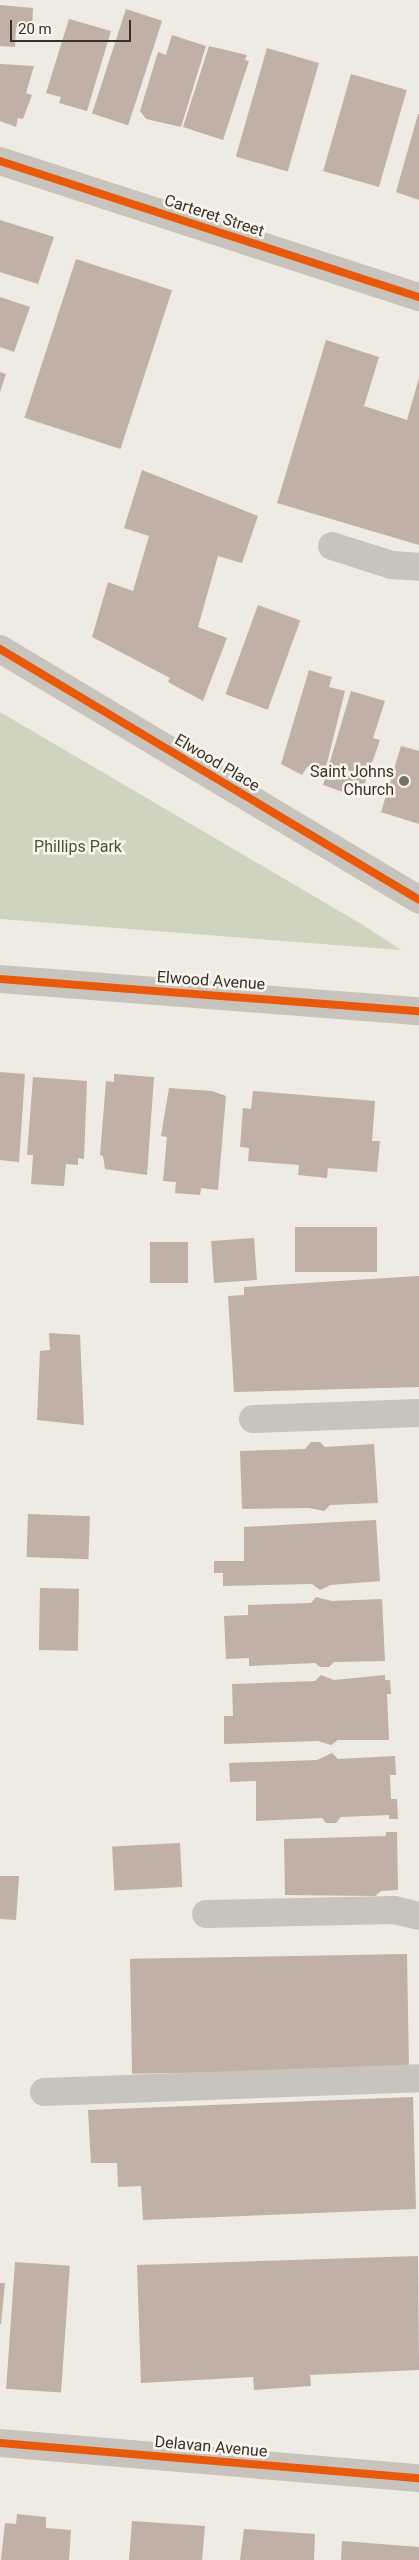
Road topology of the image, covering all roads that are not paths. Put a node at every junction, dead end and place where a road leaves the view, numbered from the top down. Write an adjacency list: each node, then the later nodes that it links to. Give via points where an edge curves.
1 (0, 161): 2 (street, Carteret Street)
2 (419, 297)
3 (332, 546): 4 (street, via 392,565)
4 (419, 567)
5 (0, 649): 6 (street, Elwood Place)
6 (419, 900)
7 (0, 979): 8 (street, Elwood Avenue)
8 (419, 1011)
9 (419, 1413): 10 (street)
10 (253, 1419)
11 (206, 1914): 12 (street, via 394,1910)
12 (419, 1916)
13 (419, 2078): 14 (street)
14 (44, 2092)
15 (0, 2443): 16 (street, Delavan Avenue)
16 (419, 2478)

